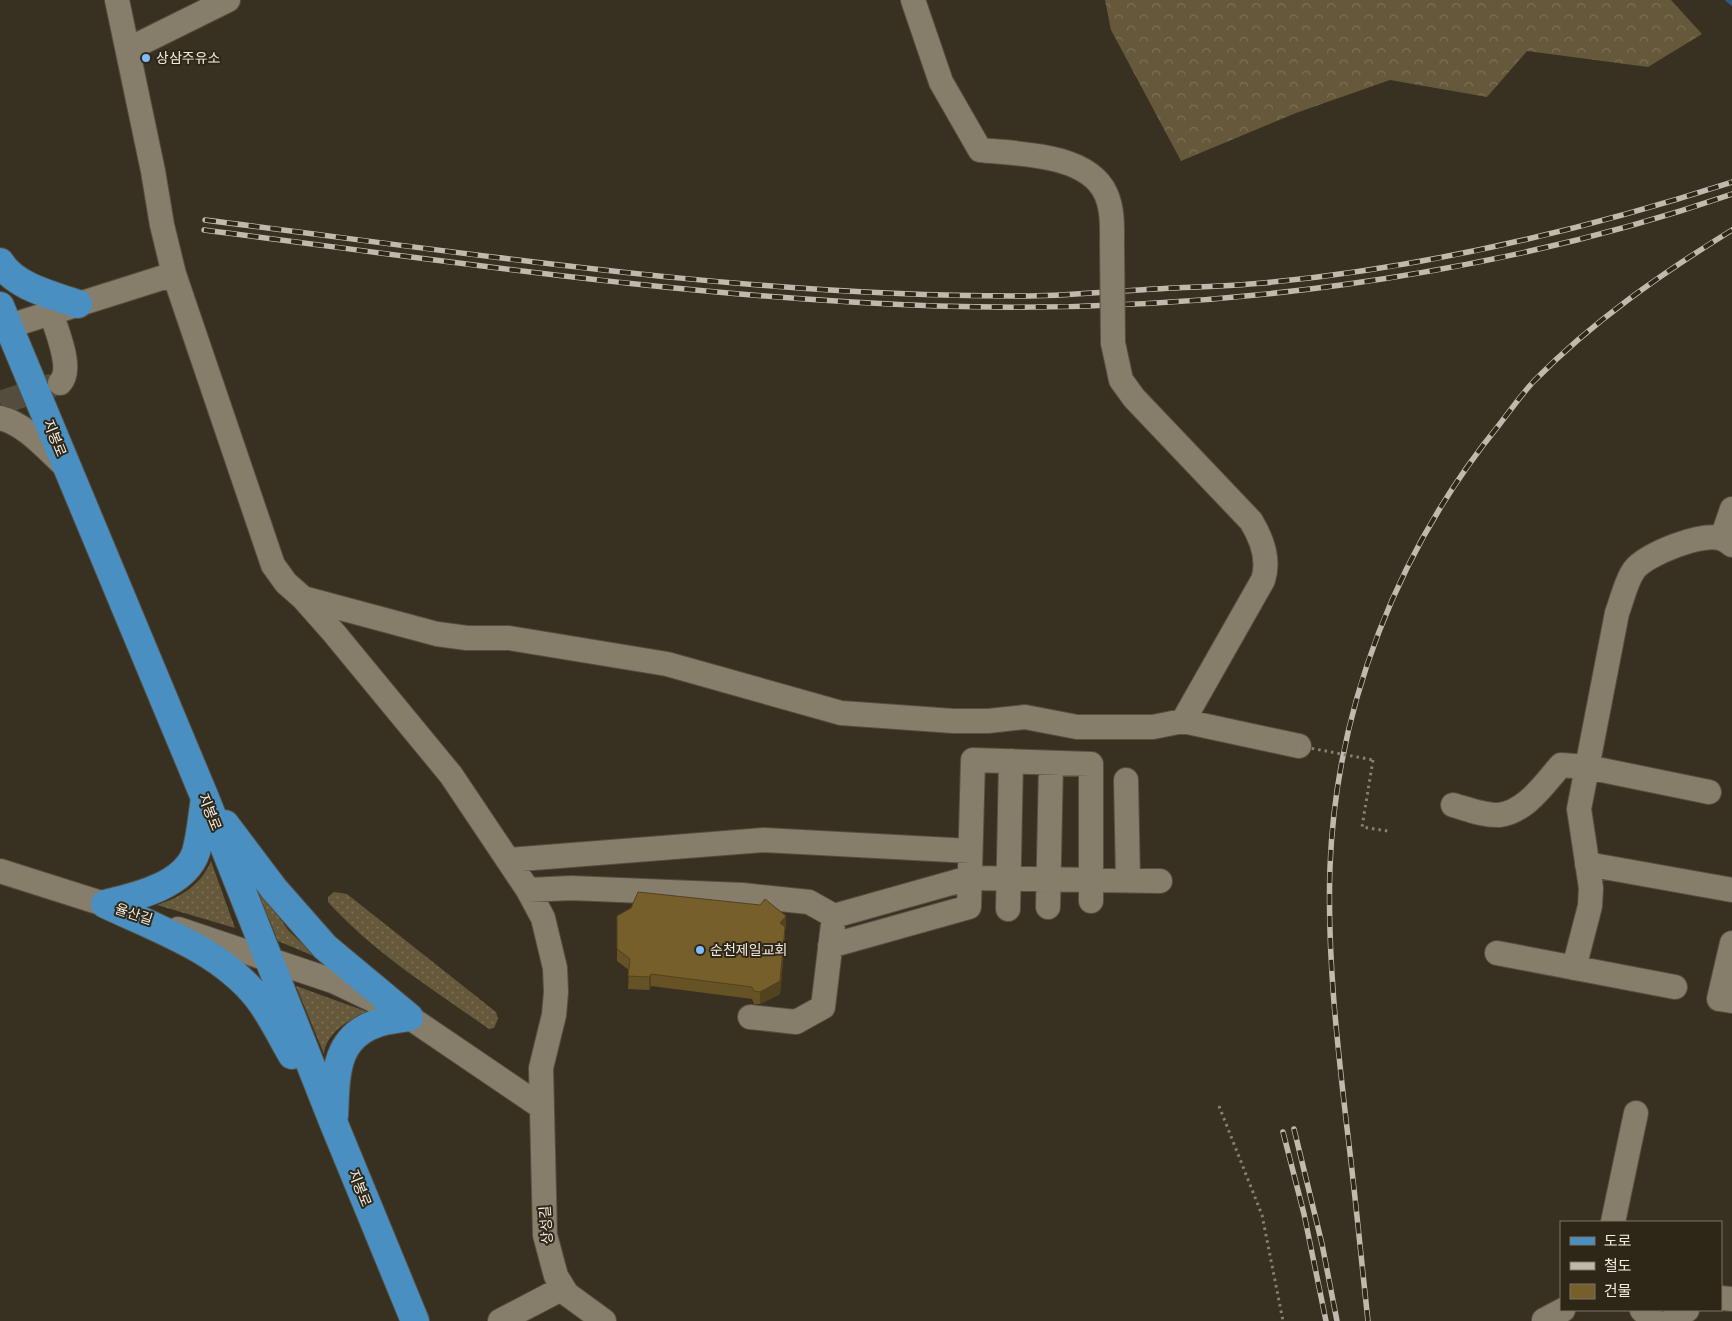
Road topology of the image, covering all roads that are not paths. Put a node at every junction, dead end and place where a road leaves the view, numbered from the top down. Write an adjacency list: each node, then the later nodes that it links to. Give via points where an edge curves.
1 (117, 0): 4 (street, 상성길)
2 (228, 0): 4 (street)
3 (912, 0): 16 (street, bridge, via 941,82 980,150 1061,160 1100,184 1110,205 1114,343 1121,380 1134,398 1251,521 1259,534 1266,564 1263,580)
4 (129, 49): 6 (street, 상성길)
5 (0, 262): 7 (main road, via 19,280)
6 (174, 274): 7 (street); 15 (street, 상성길, via 265,547 278,573)
7 (78, 304): 8 (street)
8 (51, 312): 9 (street); 10 (street, via 67,366)
9 (3, 320): 12 (main road, 지봉로)
10 (60, 383)
11 (0, 418): 12 (street, via 34,438)
12 (68, 468): 23 (main road, 지봉로)
13 (1732, 509): 14 (street)
14 (1727, 542): 20 (street, via 1710,537 1658,552 1634,570 1617,613)
15 (303, 598): 16 (street, via 437,634 509,638 667,664 841,713 953,721 1025,717 1077,727 1153,727); 26 (street, 상성길, via 450,775)
16 (1183, 721): 17 (street)
17 (1299, 746)
18 (1011, 761): 19 (street); 25 (street, via 973,760); 30 (street)
19 (1051, 763): 31 (street); 35 (street, via 1091,764)
20 (1587, 767): 22 (street); 24 (street, via 1560,765 1528,802 1498,815); 27 (street, via 1579,809)
21 (1126, 780): 32 (street)
22 (1708, 792)
23 (205, 798): 37 (main road, via 196,854 186,868 166,884 144,895); 44 (main road, 지봉로); 49 (main road, via 274,889 325,948)
24 (1453, 805)
25 (970, 851): 26 (street, via 764,840); 29 (street)
26 (508, 860): 34 (street, 상성길)
27 (1587, 864): 36 (street); 45 (street, via 1590,906)
28 (0, 871): 37 (street, 율산길)
29 (969, 878): 30 (street); 40 (street); 42 (street, via 969,907)
30 (1009, 879): 31 (street); 39 (street)
31 (1049, 879): 35 (street); 38 (street)
32 (1128, 880): 33 (street); 35 (street)
33 (1160, 881)
34 (528, 890): 40 (street, via 571,888 742,895 809,902); 50 (street, 상성길, via 543,918 555,968 554,1015 541,1068)
35 (1091, 890)
36 (1732, 890)
37 (104, 904): 44 (street, 율산길); 52 (main road, via 194,946 240,980 258,999)
38 (1048, 907)
39 (1008, 909)
40 (834, 916): 42 (street)
41 (1732, 943): 47 (street, via 1719,999)
42 (830, 946): 48 (street, via 823,1007 796,1022)
43 (1497, 953): 45 (street)
44 (268, 959): 49 (street, 율산길, via 333,981); 52 (main road, 지봉로)
45 (1574, 968): 46 (street)
46 (1675, 988)
47 (1732, 1001)
48 (750, 1017)
49 (409, 1018): 50 (street, 율산길); 52 (main road, via 376,1023 350,1041 340,1055)
50 (540, 1106): 54 (street, 상성길, via 545,1235 556,1276)
51 (1636, 1112): 53 (street)
52 (334, 1124): 57 (main road, 지봉로)
53 (1613, 1221)
54 (563, 1288): 58 (street); 59 (street, 상성길, via 582,1307)
55 (1643, 1311): 60 (street)
56 (1686, 1311): 61 (street)
57 (415, 1321)
58 (500, 1321)
59 (604, 1321)
60 (1654, 1321)
61 (1671, 1321)

